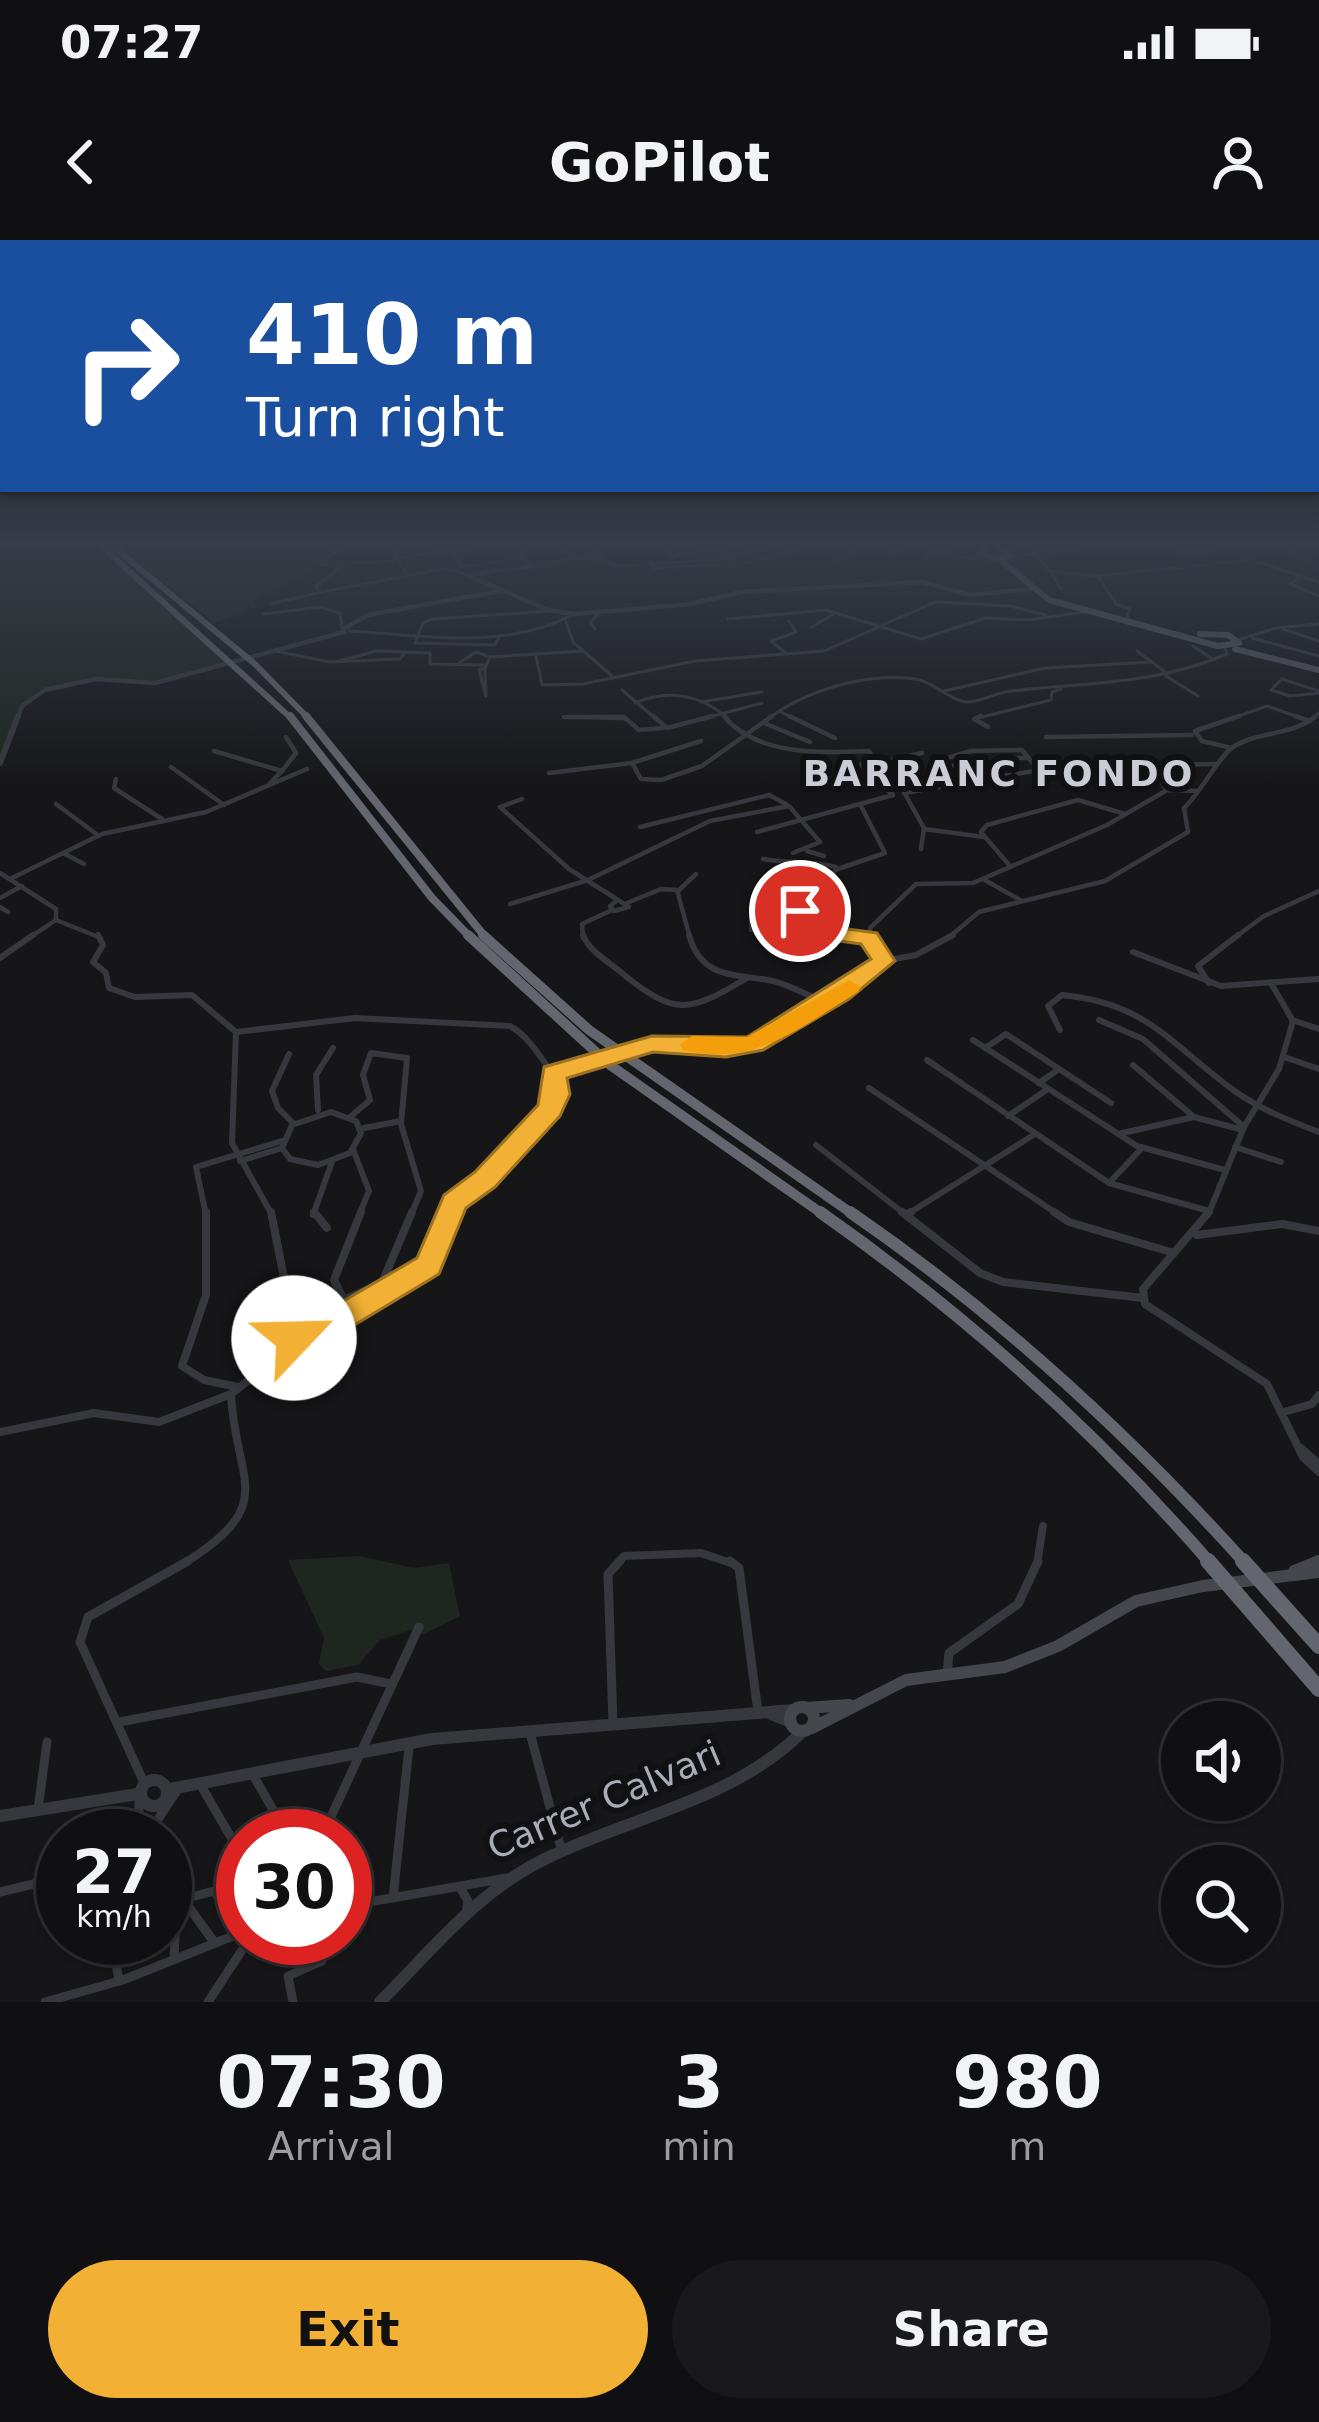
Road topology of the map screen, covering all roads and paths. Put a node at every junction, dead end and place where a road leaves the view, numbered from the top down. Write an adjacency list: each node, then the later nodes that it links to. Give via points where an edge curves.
1 (190, 625): 215 (highway, via 284,709 431,898 495,964 610,1065 847,1231 1043,1388 1144,1489)
2 (210, 625): 212 (highway, via 298,706 506,960 1035,1352 1179,1488)
3 (343, 625): 21 (street)
4 (352, 625): 21 (street)
5 (423, 625): 22 (street)
6 (546, 625): 24 (street)
7 (566, 625): 33 (street)
8 (592, 625): 18 (street)
9 (792, 625): 35 (street, via 796,632 771,641)
10 (815, 625): 17 (street)
11 (865, 625): 19 (street)
12 (878, 625): 19 (street)
13 (962, 625): 19 (street, via 921,639)
14 (1152, 625): 25 (main road)
15 (1156, 625): 25 (main road)
16 (1307, 625): 20 (street)
17 (812, 627)
18 (595, 628)
19 (871, 628): 35 (street, via 829,649)
20 (1280, 628): 26 (street); 28 (street)
21 (344, 630): 22 (street); 32 (street)
22 (421, 633): 23 (street); 29 (street, via 415,643)
23 (460, 635): 24 (street); 29 (street)
24 (500, 635): 29 (street, via 495,645)
25 (1208, 638): 27 (main road); 31 (main road)
26 (1248, 638): 27 (street); 38 (street)
27 (1238, 641): 31 (main road); 44 (main road)
28 (1319, 641)
29 (455, 644)
30 (1193, 646): 40 (street)
31 (1227, 647): 40 (street); 44 (main road)
32 (276, 651): 42 (street, via 342,661 430,653 430,664); 78 (street, via 148,684 96,679 45,690 22,706)
33 (583, 651): 36 (street); 46 (street)
34 (1137, 651): 41 (street)
35 (787, 654): 46 (street)
36 (536, 656): 39 (street); 46 (street, via 544,686)
37 (1069, 656): 43 (street)
38 (1319, 656)
39 (490, 657): 42 (street, via 476,652); 42 (street, via 486,667)
40 (1214, 660): 45 (street)
41 (1152, 662): 43 (street); 45 (street)
42 (457, 664)
43 (1076, 668): 49 (street)
44 (1319, 669)
45 (1167, 675): 47 (street); 52 (street)
46 (612, 676)
47 (1065, 688): 53 (street, via 1022,686); 58 (street, via 1051,700)
48 (622, 690): 55 (street)
49 (940, 691): 53 (street); 57 (street, via 909,679 800,697)
50 (762, 692): 54 (street)
51 (1319, 692): 51 (street, via 1290,696 1270,690 1280,678)
52 (1198, 696)
53 (978, 698): 58 (street)
54 (701, 702): 55 (street, via 683,693); 60 (street)
55 (635, 703): 65 (street)
56 (763, 703): 60 (street)
57 (783, 711): 63 (street); 70 (street)
58 (1004, 711): 64 (street, via 974,719)
59 (1319, 713): 62 (street)
60 (725, 715): 65 (street); 67 (street)
61 (564, 717): 65 (street, via 624,717 639,730)
62 (1310, 721): 66 (street, via 1267,706); 73 (street)
63 (764, 723): 67 (street); 72 (street)
64 (988, 727)
65 (664, 728)
66 (1194, 735): 69 (street); 73 (street)
67 (748, 736): 79 (street, via 655,781 641,779); 84 (street, via 806,752 874,754)
68 (286, 737): 87 (street, via 296,751)
69 (1046, 737)
70 (836, 738)
71 (701, 740): 79 (street)
72 (810, 742)
73 (1231, 748): 81 (street)
74 (214, 751): 87 (street)
75 (922, 753): 84 (street)
76 (996, 758): 77 (street)
77 (1030, 758): 82 (street); 89 (street, via 1022,750 971,751 937,761 962,764)
78 (0, 763)
79 (632, 763): 88 (street)
80 (1147, 763): 81 (street); 82 (street); 93 (street)
81 (1216, 764): 94 (street)
82 (1036, 766): 86 (street)
83 (171, 767): 100 (street)
84 (861, 767): 96 (street)
85 (307, 769): 91 (street)
86 (992, 770): 89 (street); 92 (street)
87 (282, 771): 91 (street)
88 (549, 773)
89 (973, 775): 95 (street)
90 (116, 779): 103 (street, via 119,792)
91 (267, 787): 100 (street)
92 (1002, 787)
93 (1167, 790): 94 (street); 102 (street)
94 (1202, 792): 129 (street, via 1184,808 1188,832 1105,880)
95 (904, 793): 96 (street); 106 (street)
96 (892, 795): 99 (street)
97 (522, 800): 123 (street, via 500,806)
98 (56, 804): 108 (street)
99 (860, 804): 104 (street); 118 (street, via 885,853)
100 (224, 805): 103 (street)
101 (789, 806): 104 (street); 105 (street, via 770,795); 123 (street, via 710,820)
102 (1125, 814): 109 (street, via 1078,800 987,825); 117 (street)
103 (164, 820): 108 (street)
104 (801, 820): 107 (street); 111 (street, via 820,842)
105 (640, 827)
106 (924, 829): 109 (street); 110 (street)
107 (757, 832)
108 (99, 836): 112 (street)
109 (984, 837): 117 (street)
110 (921, 849)
111 (804, 850): 113 (street); 114 (street)
112 (63, 853): 116 (street); 122 (street)
113 (793, 853)
114 (824, 856)
115 (763, 859): 118 (street)
116 (84, 864)
117 (1010, 866): 121 (street)
118 (837, 869): 135 (street)
119 (0, 873): 122 (street)
120 (696, 874): 126 (street)
121 (982, 878): 129 (street); 138 (street, via 961,886 916,884 884,911)
122 (10, 879): 125 (street)
123 (586, 880): 130 (street); 131 (street)
124 (795, 882): 133 (street)
125 (22, 886): 128 (street); 136 (street, via 56,909)
126 (678, 891): 131 (street, via 661,889 626,910); 144 (street, via 693,949 720,975)
127 (1319, 893): 142 (street, via 1264,916)
128 (0, 898)
129 (1022, 901): 141 (street, via 979,912 916,956)
130 (510, 904)
131 (613, 906): 144 (street, via 582,924 583,941 656,1001 690,1007)
132 (0, 907): 134 (street)
133 (775, 908): 135 (street); 137 (street, via 756,906)
134 (8, 912)
135 (799, 916): 138 (street, via 834,936)
136 (56, 920): 140 (street); 155 (street, via 100,936 93,962 109,988 135,997 192,995)
137 (752, 930)
138 (869, 938): 141 (street)
139 (1133, 952): 143 (street)
140 (0, 958)
141 (884, 961): 148 (street)
142 (1198, 966): 143 (street); 146 (street)
143 (1170, 968): 146 (street)
144 (747, 978): 148 (street)
145 (1319, 979): 147 (street)
146 (1209, 983): 147 (street)
147 (1272, 985): 151 (street)
148 (824, 1002): 165 (street, via 742,1048 652,1044)
149 (1319, 1018): 152 (street)
150 (1099, 1020): 177 (street, via 1143,1039)
151 (1292, 1020): 152 (street); 160 (street)
152 (1305, 1020): 153 (street)
153 (1319, 1028)
154 (1060, 1030): 170 (street, via 1048,1006 1062,995 1115,1001 1164,1026)
155 (236, 1032): 165 (street, via 355,1018 488,1022 522,1033); 187 (street)
156 (973, 1040): 158 (street)
157 (333, 1048): 171 (street, via 316,1075)
158 (985, 1048): 163 (street, via 1006,1034); 166 (street)
159 (289, 1054): 176 (street, via 271,1096)
160 (1284, 1057): 164 (street); 170 (street)
161 (927, 1060): 172 (street)
162 (1133, 1065): 173 (street)
163 (1059, 1069): 166 (street); 169 (street)
164 (1319, 1069)
165 (554, 1073): 201 (street, via 550,1109 454,1202 429,1265)
166 (1039, 1083): 168 (street)
167 (869, 1088): 191 (street)
168 (1048, 1089): 172 (street); 181 (street)
169 (1111, 1103)
170 (1257, 1106): 177 (street); 179 (street)
171 (316, 1113): 174 (street); 176 (street)
172 (1008, 1115): 180 (street)
173 (1194, 1117): 177 (street); 181 (street)
174 (350, 1118): 175 (street, via 370,1100 363,1075 370,1053 390,1052 408,1062); 178 (street)
175 (401, 1121): 178 (street); 186 (street, via 420,1178 418,1206 382,1283 344,1300 334,1280 369,1191)
176 (294, 1124): 183 (street)
177 (1243, 1128): 184 (street)
178 (359, 1129): 186 (street)
179 (1319, 1132)
180 (1035, 1134): 191 (street); 193 (street)
181 (1118, 1134): 185 (street)
182 (816, 1144): 195 (street)
183 (282, 1145): 187 (street); 188 (street); 189 (street, via 303,1164)
184 (1235, 1147): 190 (street); 192 (street)
185 (1142, 1148): 192 (street); 193 (street)
186 (353, 1149): 189 (street)
187 (235, 1152): 188 (street); 202 (street, via 196,1167 206,1288 182,1366)
188 (240, 1161): 201 (street, via 272,1214)
189 (332, 1162): 196 (street, via 314,1215)
190 (1281, 1162)
191 (985, 1166): 195 (street); 199 (street, via 1069,1222)
192 (1226, 1170): 194 (street)
193 (1109, 1183): 194 (street)
194 (1209, 1211): 198 (street)
195 (906, 1215): 200 (street, via 1003,1282)
196 (327, 1228)
197 (1319, 1231): 198 (street, via 1282,1224)
198 (1193, 1235): 199 (street)
199 (1174, 1253): 200 (street, via 1143,1288)
200 (1144, 1298): 204 (street, via 1157,1315 1267,1384)
201 (294, 1346): 202 (street)
202 (235, 1390): 205 (street, via 159,1422 94,1413); 219 (street, via 248,1492 241,1513 153,1584 102,1606 82,1630 80,1642)
203 (1319, 1395): 204 (street)
204 (1284, 1412): 206 (street, via 1295,1441)
205 (0, 1432)
206 (1319, 1468)
207 (1043, 1526): 213 (street, via 1035,1581 1003,1624 950,1653)
208 (1319, 1561): 210 (main road)
209 (1319, 1572): 210 (main road)
210 (1281, 1576): 213 (main road, via 1136,1601 1005,1667)
211 (418, 1627): 214 (street)
212 (1319, 1646)
213 (946, 1675): 216 (main road, via 906,1681)
214 (391, 1684): 219 (street, via 358,1677); 224 (street)
215 (1319, 1689)
216 (850, 1705): 218 (main road); 218 (main road)
217 (764, 1714): 218 (street); 220 (street); 220 (street, via 734,1561 624,1556 608,1574)
218 (801, 1720): 238 (street, Carrer Calvari, via 734,1781)
219 (119, 1722): 228 (street)
220 (613, 1724): 221 (street)
221 (530, 1730): 223 (street); 238 (street)
222 (47, 1742): 229 (street)
223 (409, 1743): 224 (street); 243 (street)
224 (357, 1753): 225 (street); 234 (street)
225 (252, 1772): 226 (street); 233 (street)
226 (198, 1781): 227 (street); 236 (street)
227 (175, 1788): 228 (street, via 161,1781); 228 (street, via 153,1804); 232 (street)
228 (141, 1792): 230 (street); 231 (street)
229 (38, 1809)
230 (44, 1809)
231 (142, 1809)
232 (161, 1809)
233 (273, 1809)
234 (333, 1809)
235 (36, 1810): 237 (street)
236 (216, 1812)
237 (0, 1816)
238 (562, 1850): 239 (street, Carrer Calvari)
239 (512, 1876): 241 (street, Carrer Calvari); 246 (street)
240 (36, 1883): 242 (street)
241 (461, 1889): 243 (street, Carrer Calvari); 246 (street, via 468,1901)
242 (0, 1892)
243 (393, 1898): 244 (street, Carrer Calvari)
244 (372, 1902)
245 (192, 1910): 247 (street)
246 (460, 1924): 257 (street)
247 (214, 1942): 248 (street)
248 (192, 1951)
249 (116, 1965): 253 (street)
250 (158, 1965): 253 (street)
251 (232, 1965): 256 (street)
252 (313, 1965): 254 (street, via 288,1976)
253 (118, 1981): 255 (street)
254 (292, 2001)
255 (46, 2002)
256 (208, 2002)
257 (380, 2002)

